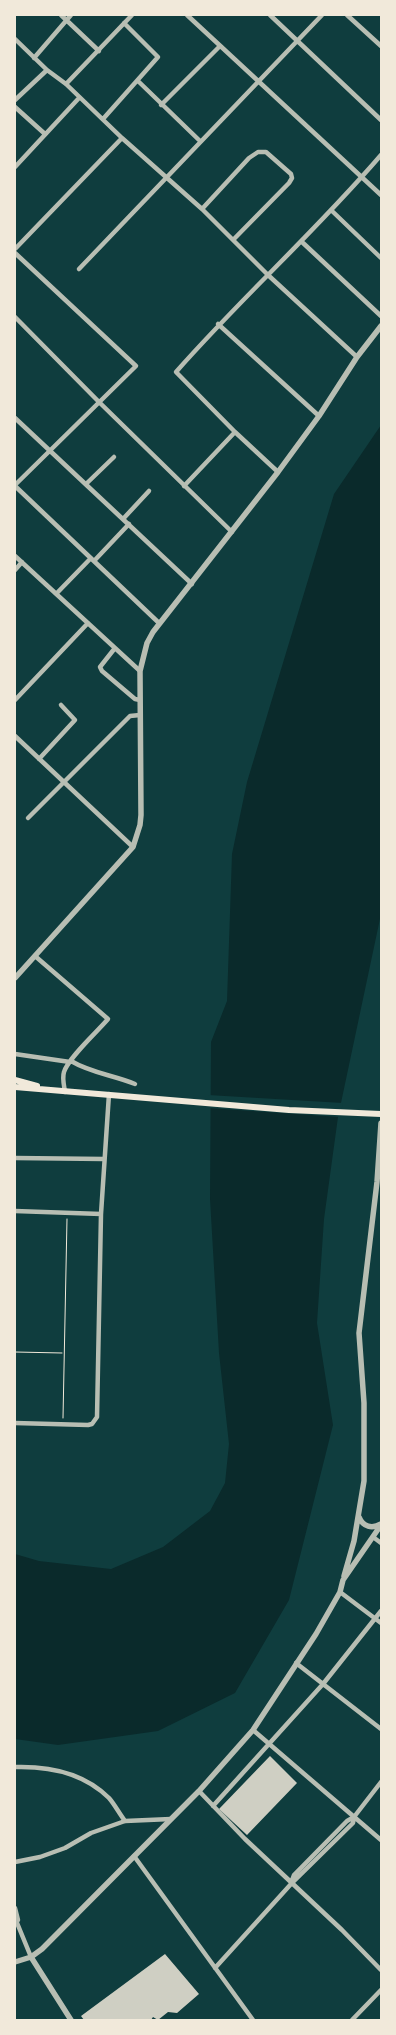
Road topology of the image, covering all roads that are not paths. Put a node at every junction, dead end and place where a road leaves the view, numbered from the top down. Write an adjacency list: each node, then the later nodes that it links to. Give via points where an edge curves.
1 (62, 15): 8 (street)
2 (70, 15): 8 (street)
3 (132, 15): 9 (street)
4 (187, 15): 12 (street)
5 (270, 15): 11 (street)
6 (322, 15): 11 (street)
7 (347, 15): 13 (street)
8 (66, 20): 14 (street); 15 (street)
9 (124, 23): 14 (street); 17 (street, via 158,55)
10 (15, 39): 15 (street)
11 (298, 41): 18 (street); 25 (street)
12 (220, 46): 18 (street); 22 (street)
13 (381, 46)
14 (99, 51): 19 (street)
15 (34, 58): 16 (street)
16 (47, 70): 19 (street); 21 (street)
17 (138, 81): 22 (street); 24 (street)
18 (259, 82): 28 (street); 31 (street)
19 (66, 84): 20 (street)
20 (79, 98): 24 (street); 26 (street)
21 (15, 100)
22 (161, 105): 28 (street)
23 (15, 106): 26 (street)
24 (103, 119): 27 (street)
25 (381, 120)
26 (45, 134): 30 (street)
27 (122, 138): 32 (street); 38 (street)
28 (200, 141): 32 (street)
29 (381, 155): 31 (street)
30 (15, 167)
31 (362, 177): 33 (street); 35 (street)
32 (166, 178): 34 (street); 41 (street)
33 (381, 195)
34 (202, 209): 36 (street); 36 (street, via 258,152 266,152 291,174 289,183)
35 (331, 210): 37 (street); 40 (street)
36 (233, 240): 42 (street)
37 (302, 242): 42 (street); 43 (street)
38 (15, 249)
39 (15, 253): 48 (street, via 136,366)
40 (381, 258)
41 (79, 269)
42 (268, 275): 45 (street); 47 (street)
43 (381, 316)
44 (15, 317): 48 (street)
45 (218, 324): 49 (street); 51 (street, via 176,372)
46 (381, 326): 47 (street)
47 (357, 357): 49 (street)
48 (99, 402): 52 (street); 57 (street)
49 (319, 416): 54 (street)
50 (15, 418): 52 (street)
51 (235, 432): 54 (street); 57 (street)
52 (50, 450): 55 (street); 56 (street)
53 (114, 457): 55 (street)
54 (278, 472): 61 (street)
55 (86, 484): 59 (street)
56 (15, 485): 63 (street)
57 (184, 486): 61 (street)
58 (149, 491): 59 (street)
59 (123, 519): 60 (street)
60 (129, 524): 63 (street); 66 (street)
61 (232, 532): 66 (street)
62 (15, 556): 64 (street)
63 (92, 559): 67 (street); 69 (street)
64 (22, 562): 65 (street); 67 (street)
65 (15, 570)
66 (192, 584): 69 (street)
67 (56, 594): 68 (street)
68 (88, 623): 70 (street); 72 (street)
69 (159, 623): 71 (street, via 148,643)
70 (115, 648): 71 (street); 73 (street, via 100,667)
71 (140, 671): 73 (street)
72 (15, 700)
73 (140, 700): 75 (street)
74 (61, 705): 77 (street, via 76,720)
75 (140, 715): 78 (street, via 130,716); 80 (street, via 141,815)
76 (15, 736): 77 (street)
77 (39, 759): 78 (street)
78 (64, 782): 79 (street); 80 (street)
79 (28, 818)
80 (133, 847): 81 (street)
81 (35, 956): 82 (street); 84 (street, via 108,1019)
82 (15, 978)
83 (15, 1054): 84 (street)
84 (70, 1061): 86 (street, via 98,1074 114,1075); 88 (street, via 64,1072)
85 (15, 1080): 88 (main road)
86 (135, 1084)
87 (15, 1087): 88 (main road)
88 (65, 1092): 89 (main road)
89 (109, 1094): 90 (main road, via 289,1110); 93 (street)
90 (381, 1114)
91 (381, 1123): 95 (street)
92 (15, 1158): 93 (street)
93 (104, 1159): 97 (street)
94 (381, 1176): 95 (street)
95 (377, 1182): 99 (street, via 359,1333 364,1403 364,1481)
96 (15, 1211): 97 (street)
97 (101, 1214): 98 (street, via 97,1413 94,1421 88,1425)
98 (15, 1423)
99 (358, 1515): 100 (street, via 368,1527); 103 (street)
100 (381, 1524): 101 (street)
101 (373, 1537): 102 (street); 103 (street)
102 (381, 1544)
103 (343, 1580): 104 (street)
104 (340, 1592): 106 (street); 108 (street)
105 (381, 1611): 106 (street)
106 (375, 1619): 107 (street); 109 (street)
107 (381, 1623)
108 (296, 1664): 109 (street); 111 (street)
109 (323, 1684): 110 (street); 112 (street)
110 (381, 1729)
111 (253, 1730): 112 (street); 115 (street)
112 (269, 1744): 116 (street); 117 (street)
113 (15, 1767): 119 (street, via 55,1769 84,1780 110,1799)
114 (381, 1782): 117 (street)
115 (199, 1792): 116 (street); 118 (street)
116 (212, 1806): 123 (street)
117 (354, 1817): 120 (street); 123 (street, via 294,1876)
118 (171, 1819): 119 (street); 121 (street)
119 (125, 1821): 122 (street, via 91,1833 66,1848)
120 (381, 1840)
121 (134, 1856): 127 (street, via 42,1950); 129 (street)
122 (15, 1862)
123 (291, 1884): 129 (street); 130 (street)
124 (15, 1908): 126 (street)
125 (15, 1918): 126 (street)
126 (21, 1934): 127 (street)
127 (31, 1957): 128 (street); 132 (street)
128 (15, 1962)
129 (215, 1968): 133 (street)
130 (381, 1970)
131 (381, 1990): 134 (street)
132 (71, 2020)
133 (253, 2020)
134 (352, 2020)

